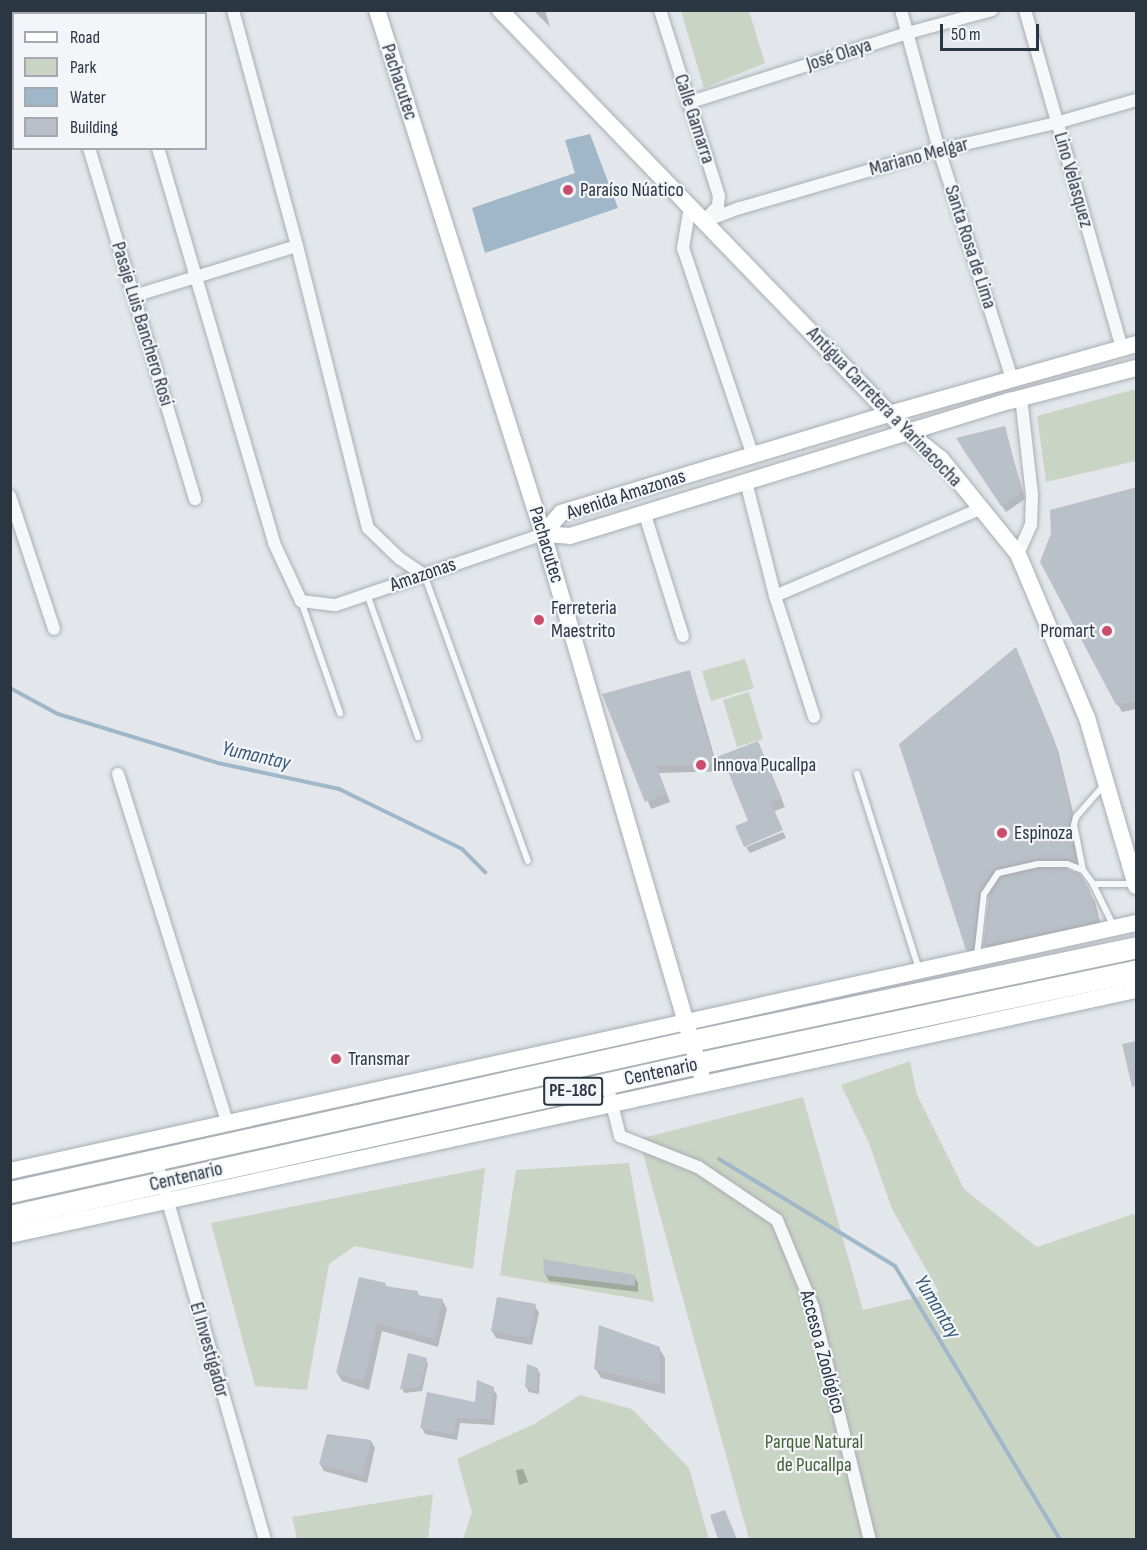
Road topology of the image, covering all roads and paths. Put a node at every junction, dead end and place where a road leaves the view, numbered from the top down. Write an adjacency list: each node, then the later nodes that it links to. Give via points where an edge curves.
1 (233, 10): 18 (street)
2 (365, 10): 33 (street, Pachacutec)
3 (376, 10): 33 (street, Pachacutec)
4 (500, 10): 16 (street, Antigua Carretera a Yarinacocha)
5 (660, 10): 11 (street, Calle Gamarra)
6 (902, 10): 9 (street, Santa Rosa de Lima)
7 (992, 10): 9 (street, José Olaya)
8 (1025, 10): 12 (street, Lino Velasquez)
9 (908, 33): 11 (street, José Olaya); 15 (street, Santa Rosa de Lima)
10 (1137, 99): 12 (street, Mariano Melgar)
11 (688, 103): 17 (street, Calle Gamarra, via 719,196 718,206)
12 (1056, 123): 15 (street, Mariano Melgar); 21 (street, Lino Velasquez)
13 (90, 150): 20 (street, Pasaje Luis Banchero Rosi)
14 (159, 150): 19 (street)
15 (939, 150): 17 (street, Mariano Melgar); 23 (street, Santa Rosa de Lima)
16 (690, 206): 17 (street, Antigua Carretera a Yarinacocha); 27 (street, via 683,248)
17 (703, 222): 25 (street, Antigua Carretera a Yarinacocha)
18 (297, 246): 19 (street); 35 (street, via 368,528 399,558)
19 (194, 276): 20 (street); 38 (street, via 274,543)
20 (134, 296): 30 (street, Pasaje Luis Banchero Rosi)
21 (1130, 346): 23 (street, Avenida Amazonas)
22 (1137, 368): 24 (street, Avenida Amazonas)
23 (1012, 379): 25 (street, Avenida Amazonas)
24 (1021, 397): 26 (street, Avenida Amazonas); 34 (street, via 1032,495 1031,525)
25 (889, 414): 26 (street, Antigua Carretera a Yarinacocha); 27 (street, Avenida Amazonas)
26 (908, 433): 28 (street, Avenida Amazonas); 31 (street, Antigua Carretera a Yarinacocha, via 941,459)
27 (753, 456): 33 (street, Avenida Amazonas, via 561,513)
28 (746, 482): 32 (street, Avenida Amazonas); 37 (street)
29 (10, 495): 39 (street)
30 (195, 499)
31 (980, 509): 34 (street, Antigua Carretera a Yarinacocha); 37 (street)
32 (645, 515): 33 (street, Avenida Amazonas, via 570,536); 40 (street)
33 (538, 536): 35 (street, Amazonas); 58 (street, Pachacutec)
34 (1018, 554): 46 (street, Antigua Carretera a Yarinacocha, via 1087,718)
35 (423, 574): 36 (street, Amazonas); 47 (lane)
36 (367, 594): 38 (street, Amazonas, via 336,605); 43 (lane)
37 (775, 596): 42 (street)
38 (301, 601): 41 (lane)
39 (54, 629)
40 (683, 636)
41 (339, 713)
42 (814, 717)
43 (418, 737)
44 (118, 774): 62 (street)
45 (857, 774): 55 (lane)
46 (1106, 782): 48 (lane, via 1076,817 1074,825); 50 (street, Antigua Carretera a Yarinacocha)
47 (528, 861)
48 (1083, 870): 49 (lane); 54 (lane, via 1067,864 1038,864 998,873 984,894)
49 (1093, 884): 50 (lane); 52 (lane)
50 (1136, 885)
51 (1137, 923): 52 (street)
52 (1114, 928): 54 (street)
53 (1137, 948): 59 (highway, Centenario / PE-18C)
54 (977, 957): 55 (street)
55 (919, 970): 58 (street)
56 (1137, 971): 60 (highway, Centenario / PE-18C)
57 (1137, 990): 60 (street)
58 (680, 1022): 59 (street, Pachacutec); 62 (street)
59 (686, 1043): 60 (street, Pachacutec); 63 (highway, Centenario / PE-18C)
60 (696, 1071): 61 (highway, Centenario / PE-18C)
61 (609, 1093): 65 (highway, Centenario / PE-18C); 70 (street, Acceso a Zoológico, via 620,1136 699,1167 777,1220 813,1306)
62 (227, 1122): 64 (street)
63 (156, 1160): 65 (street, El Investigador); 66 (highway, Centenario / PE-18C)
64 (10, 1171)
65 (164, 1191): 67 (highway, Centenario / PE-18C); 68 (street); 69 (street, El Investigador)
66 (10, 1192)
67 (10, 1216)
68 (10, 1235)
69 (265, 1539)
70 (870, 1539)

